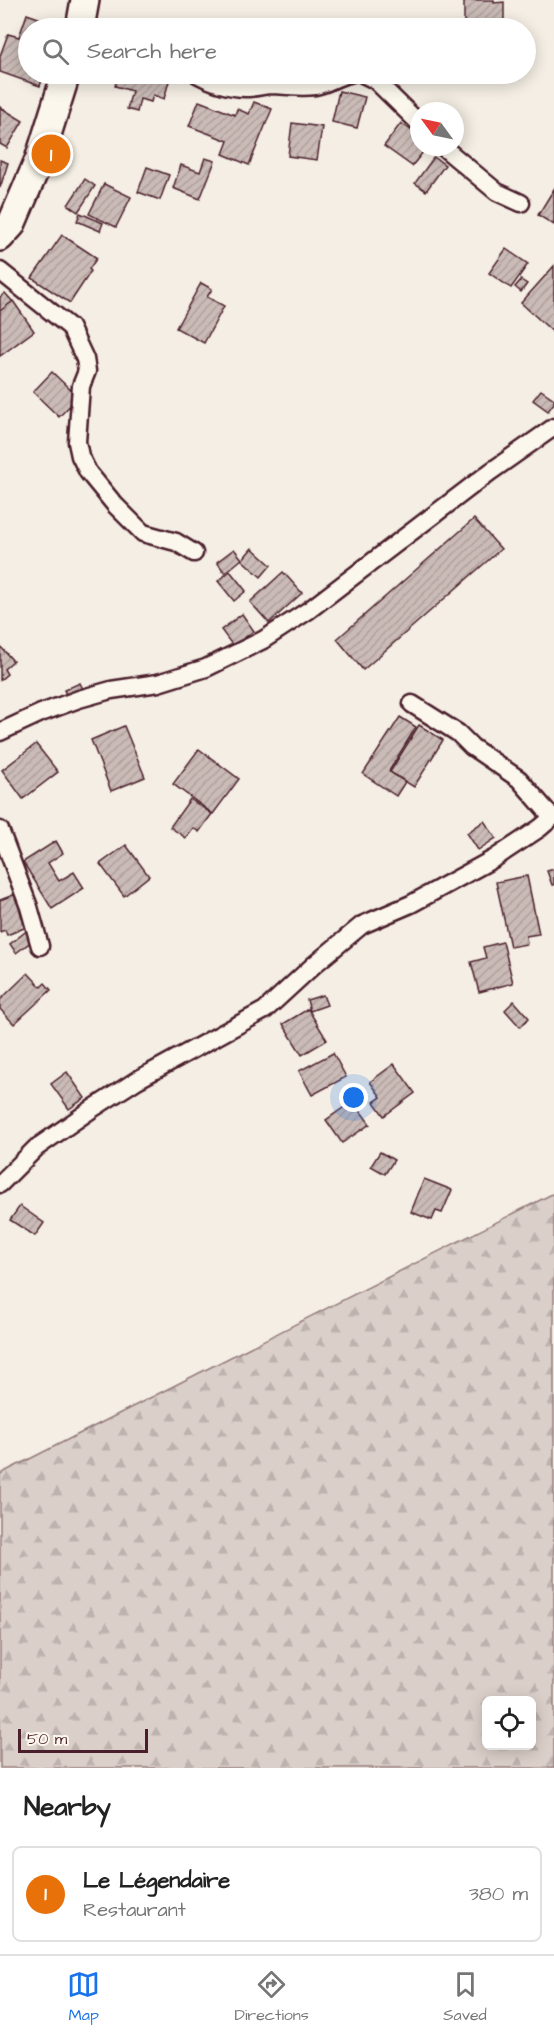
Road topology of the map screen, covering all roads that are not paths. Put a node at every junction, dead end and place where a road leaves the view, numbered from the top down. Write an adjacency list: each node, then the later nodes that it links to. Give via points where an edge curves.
1 (85, 0): 2 (main road)
2 (82, 18)
3 (63, 84): 10 (main road, via 39,160 11,225)
4 (222, 84): 5 (street, via 245,88)
5 (320, 84)
6 (379, 84): 7 (street)
7 (410, 114)
8 (454, 156): 9 (street, via 497,192)
9 (521, 203)
10 (0, 237)
11 (0, 271): 13 (street, via 70,327 85,359 87,370 81,386 77,442 88,472 143,533 176,542)
12 (554, 427): 15 (street, via 263,640 206,668 158,683 79,699)
13 (195, 553)
14 (412, 704): 16 (street, via 519,779)
15 (0, 732)
16 (553, 817): 19 (street, via 495,858 362,926 265,1010 92,1109 36,1149)
17 (0, 830): 18 (street)
18 (40, 946)
19 (0, 1184)

